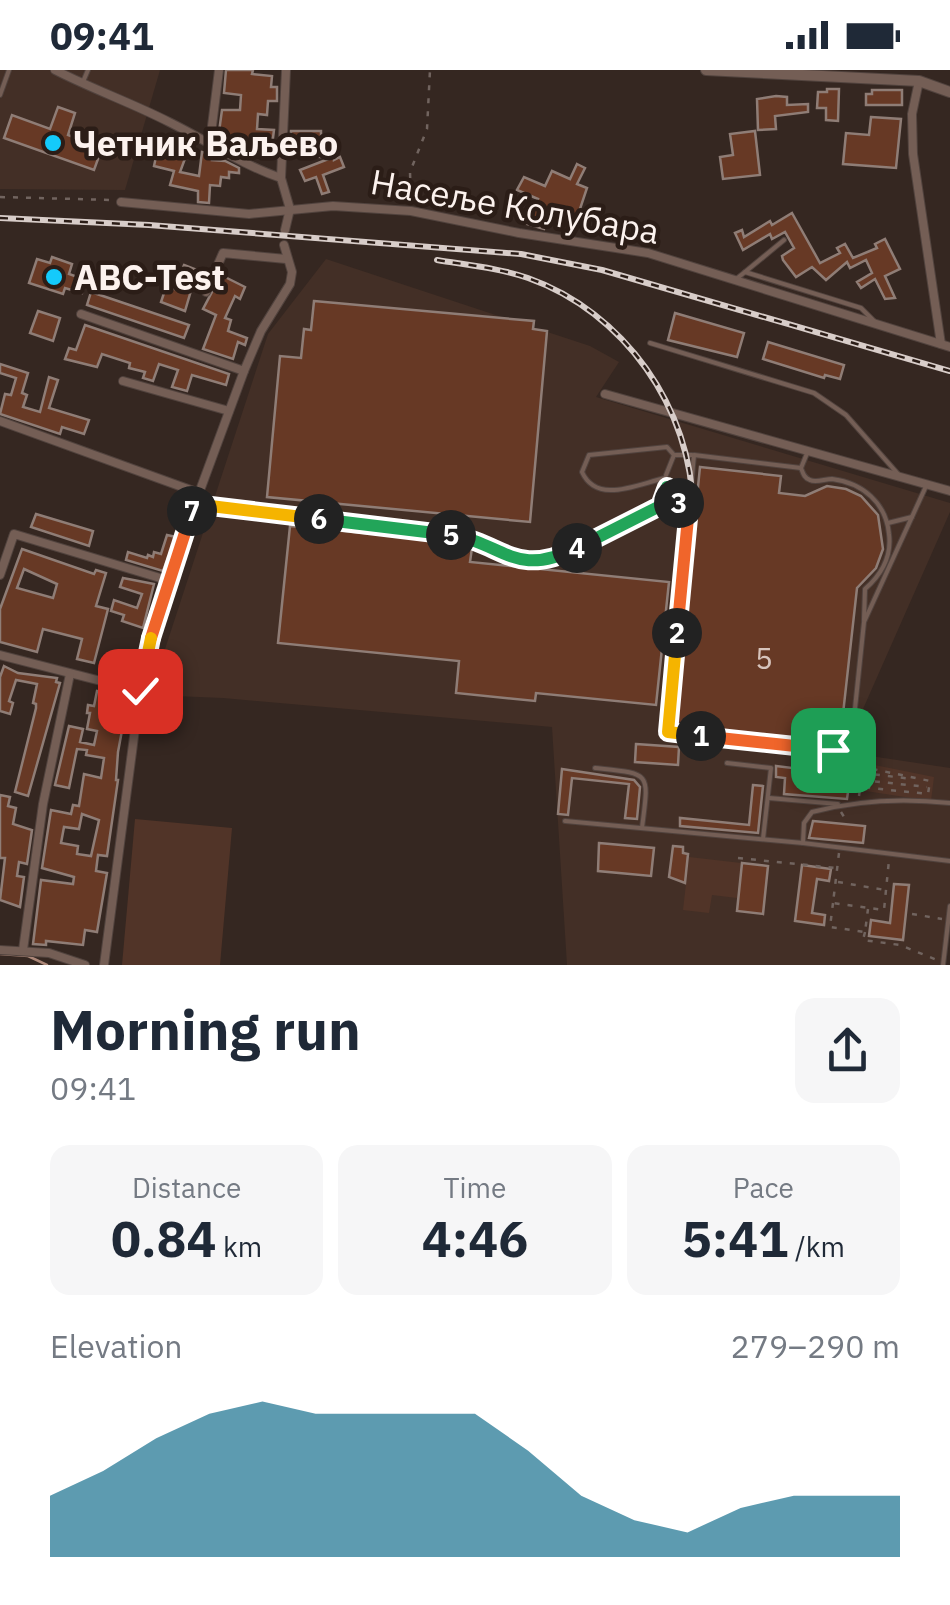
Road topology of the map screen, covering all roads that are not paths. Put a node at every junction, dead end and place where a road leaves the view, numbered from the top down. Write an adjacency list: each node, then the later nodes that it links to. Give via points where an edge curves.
1 (9, 70): 11 (lane)
2 (55, 70): 9 (street)
3 (78, 70): 9 (lane)
4 (88, 70): 9 (lane)
5 (219, 70): 12 (street)
6 (286, 70): 13 (street)
7 (706, 70): 8 (street)
8 (919, 81): 10 (street); 26 (street, via 913,154)
9 (82, 84): 12 (street)
10 (950, 92)
11 (0, 95)
12 (210, 142): 13 (street)
13 (281, 178): 15 (street)
14 (121, 202): 15 (street, Насеље Колубара, via 249,214)
15 (290, 209): 16 (street); 21 (street, Насеље Колубара, via 411,210 648,254)
16 (286, 230)
17 (784, 240): 20 (lane)
18 (284, 245): 19 (street)
19 (286, 259): 22 (street, via 222,253); 27 (street, via 290,284)
20 (745, 272): 21 (lane); 24 (lane, via 861,308)
21 (735, 280): 24 (street, Насеље Колубара)
22 (206, 292)
23 (81, 314): 27 (street)
24 (879, 326): 26 (street, Насеље Колубара)
25 (650, 342): 36 (lane, via 814,392)
26 (946, 346)
27 (244, 370): 30 (street)
28 (123, 381): 30 (street)
29 (606, 394): 32 (street)
30 (229, 410): 41 (street)
31 (0, 420): 41 (street)
32 (808, 450): 35 (lane); 36 (street)
33 (674, 455): 34 (lane); 37 (lane); 37 (lane, via 668,447 602,452 583,463 586,480 604,492)
34 (694, 455): 35 (lane); 44 (lane)
35 (801, 468): 45 (lane, via 813,482 857,486 879,504)
36 (902, 477): 38 (street)
37 (665, 478): 39 (lane)
38 (927, 484): 40 (street); 43 (lane)
39 (667, 487): 42 (lane, via 649,514 540,561 506,557 459,536); 44 (lane)
40 (950, 491)
41 (198, 492): 42 (street)
42 (194, 504): 47 (street)
43 (912, 517): 45 (lane); 48 (lane)
44 (688, 518): 48 (lane, via 668,732 842,748 854,718)
45 (888, 524): 48 (lane, via 887,560 865,588)
46 (0, 575): 47 (street, via 14,534)
47 (170, 580): 51 (street)
48 (864, 622)
49 (0, 655): 50 (street)
50 (70, 674): 51 (street); 65 (street)
51 (140, 691): 68 (street)
52 (727, 763): 54 (lane, via 771,768)
53 (596, 768): 58 (lane, via 644,778)
54 (769, 798): 56 (lane); 59 (lane)
55 (950, 803): 56 (lane)
56 (840, 805): 60 (lane, via 807,816)
57 (566, 821): 58 (lane)
58 (642, 828): 59 (lane)
59 (763, 838): 60 (lane)
60 (803, 842): 61 (lane)
61 (950, 861)
62 (950, 906): 63 (lane)
63 (948, 920): 66 (lane)
64 (0, 950): 65 (street)
65 (23, 950): 67 (street)
66 (943, 963)
67 (85, 965)
68 (104, 965)

